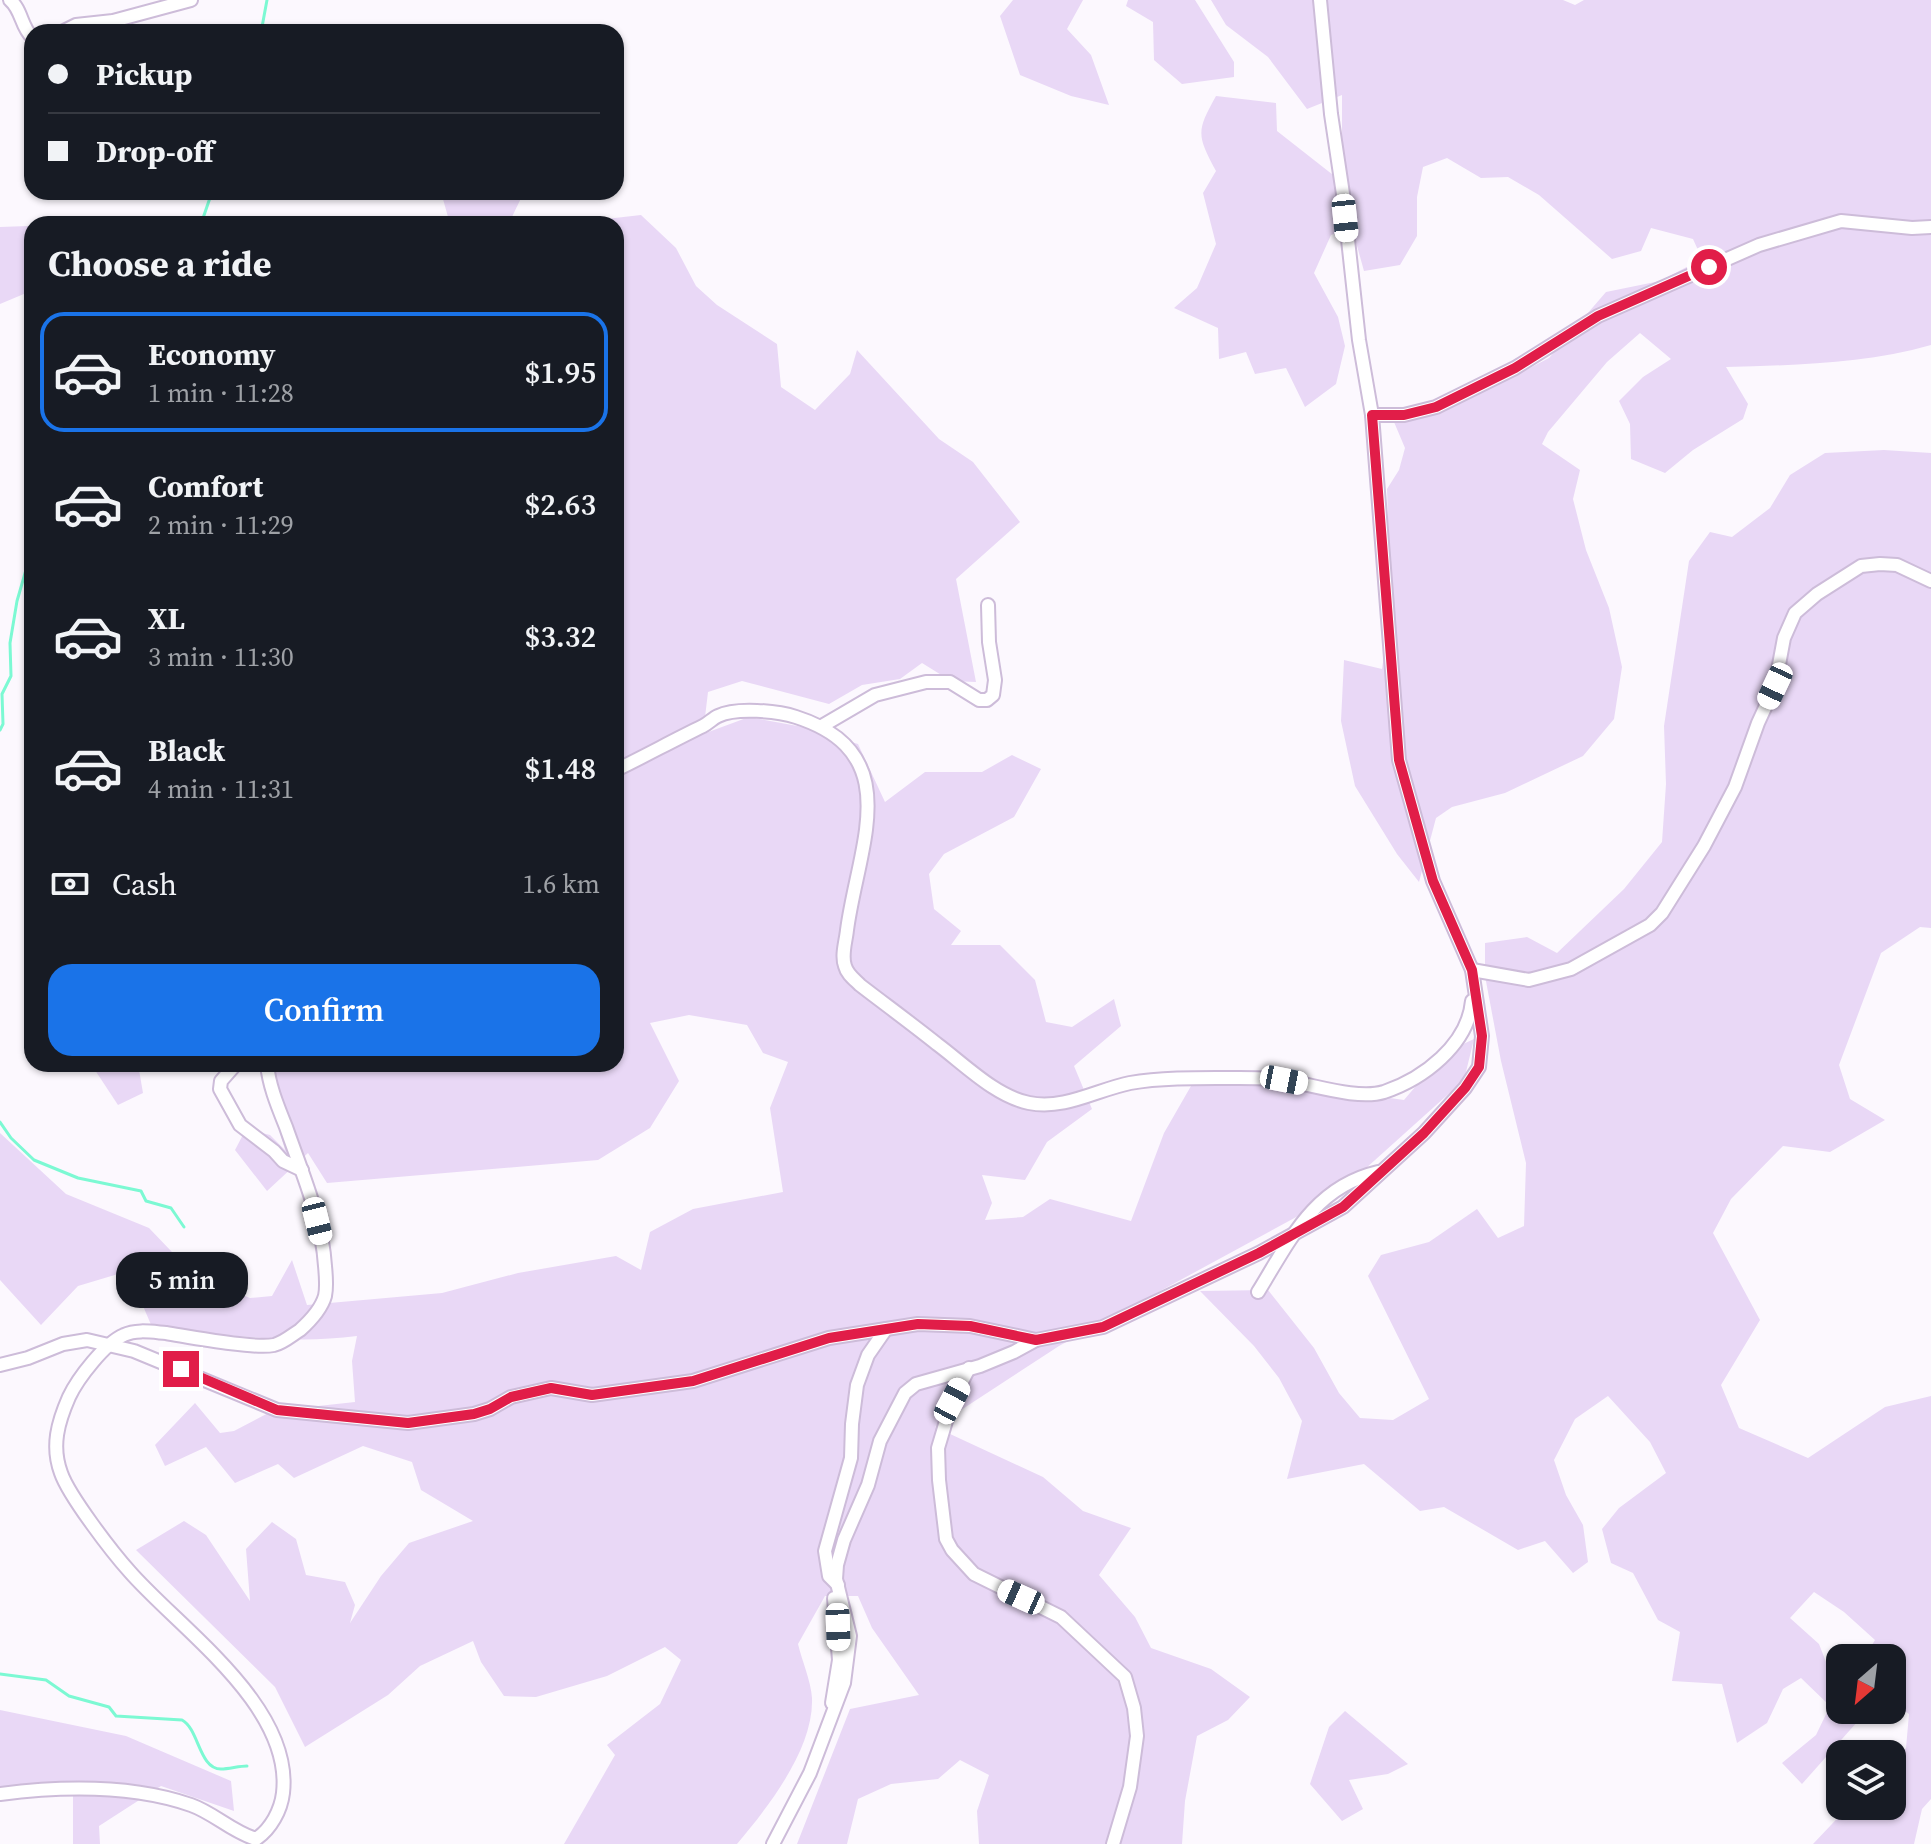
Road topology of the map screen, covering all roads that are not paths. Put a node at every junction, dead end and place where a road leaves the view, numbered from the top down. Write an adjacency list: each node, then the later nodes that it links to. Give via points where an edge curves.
1 (10, 0): 4 (street)
2 (191, 0): 5 (street)
3 (1320, 0): 7 (street)
4 (25, 24)
5 (85, 24)
6 (1931, 227): 7 (street, via 1841,221 1759,245 1598,316 1515,368 1436,407)
7 (1372, 415): 12 (street, via 1399,760 1433,881)
8 (1931, 581): 12 (street, via 1897,565 1861,566 1795,613 1784,638 1775,686 1735,787 1704,846 1650,925 1571,969 1529,980)
9 (988, 605): 10 (street, via 995,691 987,700 950,682 926,682 875,695)
10 (822, 726): 11 (street, via 764,711 720,714); 12 (street, via 860,762 869,796 845,967 869,992 1017,1099 1054,1104 1138,1082 1240,1078 1382,1093 1419,1077 1459,1038 1470,1017)
11 (624, 766)
12 (1472, 970): 16 (street, via 1482,1036 1479,1067 1424,1133 1343,1207)
13 (229, 1072): 15 (street, via 220,1089 240,1125)
14 (269, 1072): 15 (street)
15 (302, 1170): 20 (street, via 324,1249 326,1276 325,1296 306,1324 274,1345 150,1331 123,1335)
16 (1300, 1228): 17 (street); 19 (street, via 1103,1327)
17 (1258, 1292)
18 (886, 1329): 19 (street, via 970,1326); 20 (street, via 829,1338 693,1381 592,1395 551,1388 511,1397 474,1414 408,1423 277,1410); 23 (street, via 868,1355 855,1394 851,1458 825,1551)
19 (1036, 1340): 22 (street)
20 (113, 1344): 21 (street, via 63,1344); 24 (street, via 82,1375 59,1421 55,1447 62,1478 130,1572 248,1694 281,1759 282,1798 274,1819 256,1839 192,1805 161,1796 84,1788)
21 (0, 1365)
22 (969, 1368): 23 (street, via 916,1384 905,1393 880,1441); 26 (street, via 938,1448 946,1539 974,1574 1061,1617 1125,1677 1137,1736 1130,1787)
23 (833, 1580): 25 (street, via 850,1636 844,1683 810,1773)
24 (0, 1794)
25 (773, 1844)
26 (1113, 1844)

